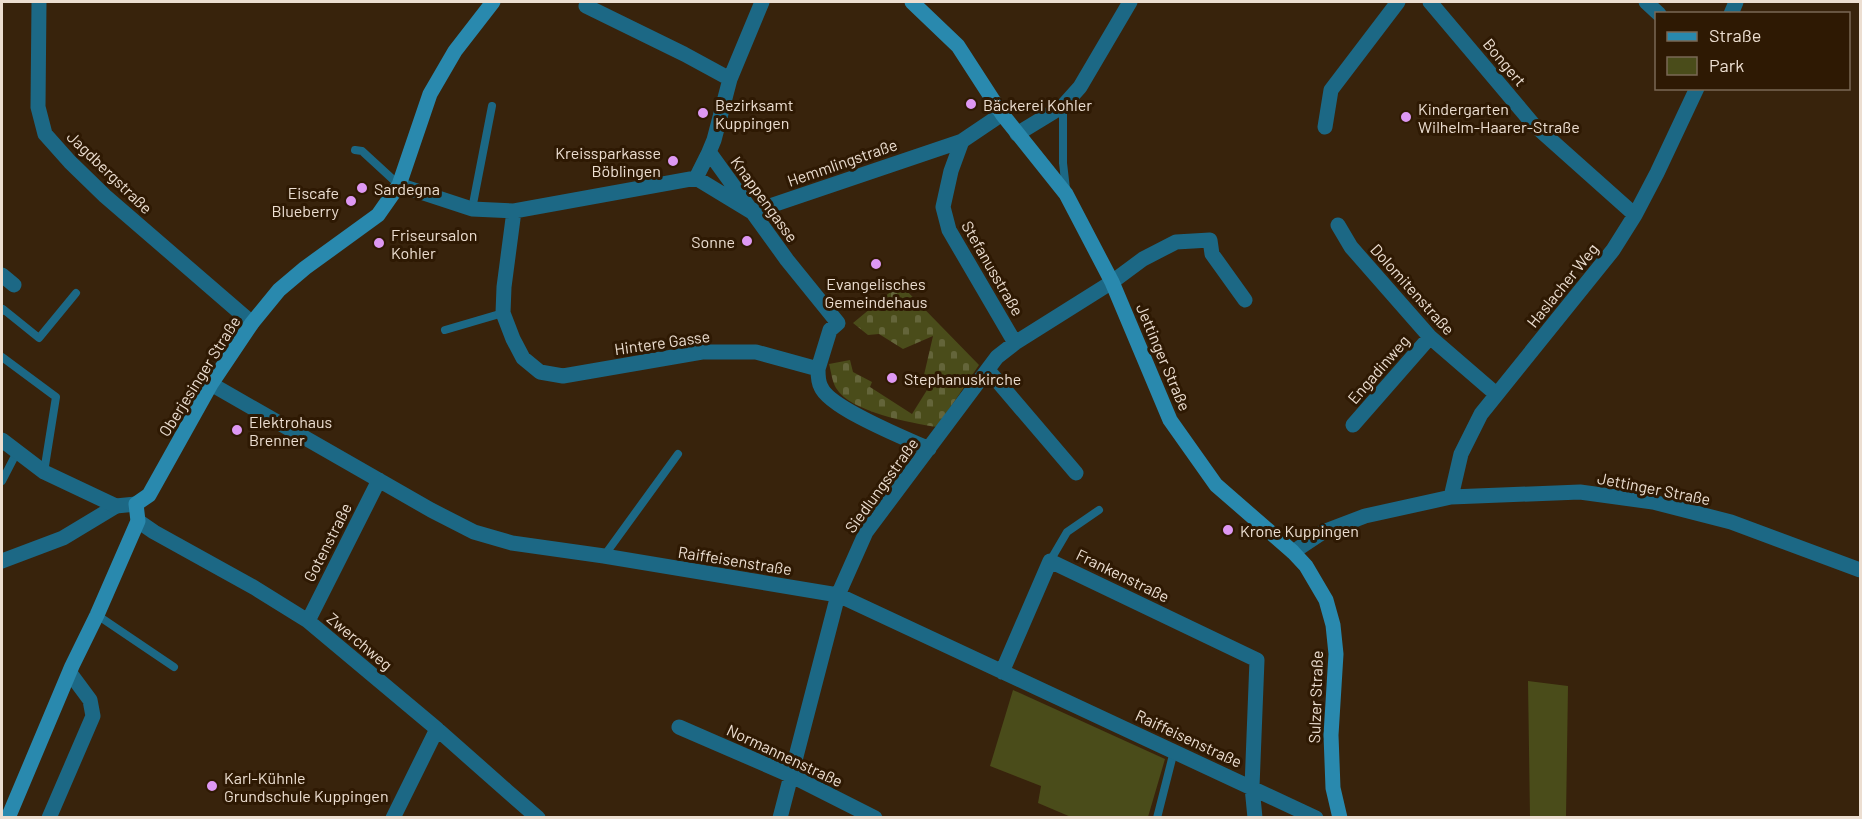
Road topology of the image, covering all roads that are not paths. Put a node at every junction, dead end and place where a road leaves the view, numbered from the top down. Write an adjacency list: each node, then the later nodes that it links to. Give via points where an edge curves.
1 (39, 2): 34 (street, Jagdbergstraße, via 38,107 45,134 105,196)
2 (493, 2): 20 (main road, Oberjesinger Straße, via 455,51 430,94)
3 (762, 2): 9 (street, Knappengasse)
4 (912, 2): 13 (main road, Jettinger Straße, via 957,46)
5 (1130, 2): 12 (street, via 1080,87)
6 (1398, 2): 14 (street, via 1331,90)
7 (1430, 2): 25 (street, Bongert, via 1533,124)
8 (586, 6): 9 (street)
9 (730, 79): 18 (street, Knappengasse)
10 (1696, 90): 25 (street, Haslacher Weg)
11 (492, 106): 22 (lane)
12 (1063, 106): 15 (street); 21 (lane)
13 (1002, 114): 15 (main road, Jettinger Straße); 16 (street, Hemmlingstraße)
14 (1325, 126)
15 (1017, 134): 21 (main road, Jettinger Straße)
16 (962, 141): 24 (street, Hemmlingstraße); 37 (street, Stefanusstraße, via 943,207 948,230)
17 (355, 150): 20 (lane)
18 (709, 152): 19 (street); 24 (street, Knappengasse)
19 (696, 178): 23 (street); 24 (street)
20 (399, 185): 22 (street); 34 (main road, Oberjesinger Straße, via 378,215 279,290)
21 (1066, 194): 28 (main road, Jettinger Straße)
22 (472, 209): 23 (street)
23 (514, 211): 33 (street, Hintere Gasse)
24 (752, 213): 39 (street, Knappengasse, via 838,323 830,330)
25 (1635, 215): 42 (street, Haslacher Weg, via 1613,250)
26 (1338, 225): 36 (street, Dolomitenstraße, via 1351,247)
27 (2, 275): 29 (street)
28 (1112, 282): 31 (street, Siedlungsstraße, via 1176,242 1210,240 1212,254); 37 (street, Siedlungsstraße); 57 (main road, Jettinger Straße, via 1170,420 1216,485)
29 (14, 285)
30 (76, 293): 32 (lane, via 39,338)
31 (1245, 300)
32 (2, 311)
33 (503, 312): 35 (lane); 39 (street, Hintere Gasse, via 522,358 540,372 563,376 702,352 756,352)
34 (252, 323): 41 (main road, Oberjesinger Straße)
35 (445, 330)
36 (1430, 337): 42 (street, Dolomitenstraße); 43 (street, Engadinweg)
37 (1015, 343): 40 (street, Siedlungsstraße)
38 (2, 357): 48 (lane, via 56,397)
39 (818, 369): 45 (street, via 821,388 836,402)
40 (988, 370): 45 (street, Siedlungsstraße); 49 (street)
41 (212, 384): 50 (street, Raiffeisenstraße); 53 (main road, Oberjesinger Straße, via 149,495)
42 (1496, 394): 52 (street, Haslacher Weg, via 1461,453)
43 (1353, 425)
44 (2, 440): 46 (street)
45 (929, 449): 62 (street, Siedlungsstraße, via 866,532)
46 (17, 452): 48 (street); 51 (lane)
47 (678, 454): 58 (lane)
48 (44, 472): 54 (street)
49 (1076, 473)
50 (379, 480): 58 (street, Raiffeisenstraße, via 474,532 512,543); 64 (street, Gotenstraße)
51 (2, 481)
52 (1451, 497): 57 (street, Jettinger Straße, via 1365,516 1323,532); 61 (street, Jettinger Straße, via 1580,492 1653,502 1731,522)
53 (136, 504): 54 (street); 56 (main road)
54 (116, 506): 59 (street, via 63,538)
55 (1099, 510): 60 (lane, via 1067,532)
56 (138, 521): 63 (main road); 64 (street, Zwerchweg)
57 (1293, 552): 83 (main road, Sulzer Straße, via 1326,600 1333,625 1336,654 1331,735 1333,788)
58 (604, 556): 62 (street, Raiffeisenstraße)
59 (2, 561)
60 (1050, 561): 65 (street, Frankenstraße); 67 (street, Frankenstraße)
61 (1860, 570)
62 (838, 595): 67 (street, Raiffeisenstraße); 72 (street, Siedlungsstraße)
63 (98, 615): 66 (lane); 68 (main road)
64 (308, 621): 70 (street, Zwerchweg)
65 (1257, 660): 73 (street, Raiffeisenstraße)
66 (174, 667)
67 (1002, 672): 71 (street, Raiffeisenstraße)
68 (70, 673): 74 (main road); 75 (street, via 90,700 93,716)
69 (679, 727): 72 (street, Normannenstraße)
70 (438, 729): 76 (street); 77 (street, Zwerchweg)
71 (1174, 751): 73 (street, Raiffeisenstraße); 80 (lane)
72 (792, 776): 78 (street, Siedlungsstraße); 79 (street, Normannenstraße)
73 (1252, 787): 81 (street, Raiffeisenstraße); 82 (street, Raiffeisenstraße)
74 (8, 818)
75 (50, 818)
76 (393, 818)
77 (538, 818)
78 (780, 818)
79 (875, 818)
80 (1156, 818)
81 (1255, 818)
82 (1316, 818)
83 (1340, 818)

